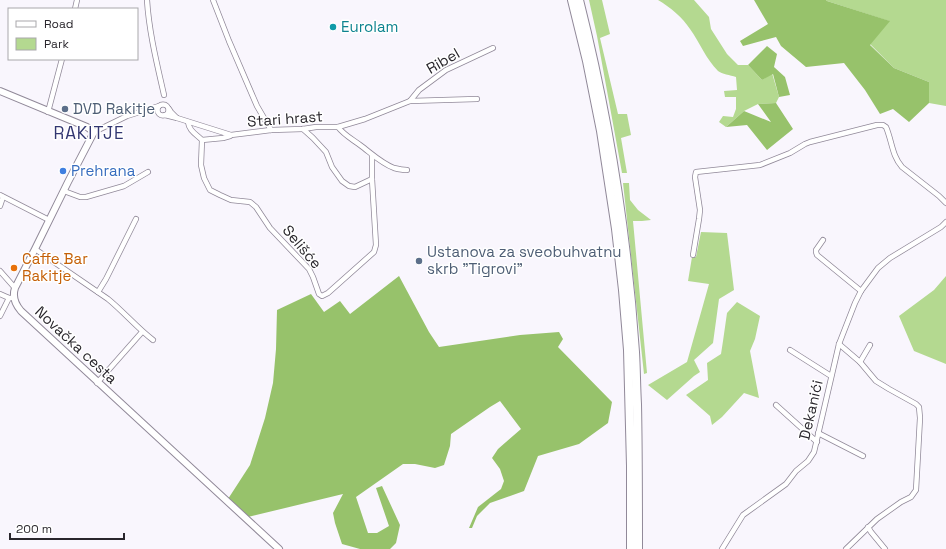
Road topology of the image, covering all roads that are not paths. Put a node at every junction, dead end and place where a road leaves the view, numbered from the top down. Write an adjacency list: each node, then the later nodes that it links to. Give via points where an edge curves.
1 (147, 0): 8 (street)
2 (213, 0): 21 (street, via 257,106)
3 (572, 0): 60 (highway, via 601,131 622,282 628,350)
4 (579, 0): 61 (highway, via 610,143 630,292 639,466)
5 (493, 48): 10 (street, Ribel, via 446,70)
6 (62, 60): 13 (street)
7 (0, 91): 13 (street)
8 (164, 95): 11 (street); 12 (street)
9 (477, 99): 10 (street, Ribel)
10 (410, 100): 19 (street, Ribel)
11 (160, 105): 12 (street); 14 (street); 15 (street)
12 (168, 107): 16 (street); 17 (street, Stari hrast)
13 (48, 112): 22 (street)
14 (137, 113): 15 (street); 22 (street)
15 (158, 113): 16 (street)
16 (165, 115): 17 (street, Stari hrast)
17 (177, 118): 18 (street, Stari hrast)
18 (188, 122): 23 (street, Stari hrast); 24 (street, via 191,131)
19 (338, 127): 20 (street, Stari hrast); 25 (street, Stari hrast)
20 (303, 129): 21 (street, Stari hrast); 28 (street, via 326,152 342,181 355,187)
21 (271, 130): 23 (street, Stari hrast)
22 (94, 132): 29 (street)
23 (231, 135): 24 (street)
24 (202, 140): 28 (street, Selišće, via 201,165 210,190 232,200 250,202 256,207 270,228 308,269 322,296 374,252 376,245)
25 (372, 155): 26 (street, Stari hrast, via 395,168); 28 (street)
26 (407, 170)
27 (148, 172): 29 (street, via 129,184 86,197)
28 (372, 179)
29 (64, 191): 34 (street)
30 (2, 196): 32 (street); 34 (street)
31 (946, 203): 38 (street, via 902,167 894,155 886,127 877,125 810,142 790,153 760,164 696,172 699,214)
32 (0, 206)
33 (136, 219): 42 (street)
34 (49, 220): 37 (street)
35 (946, 222): 41 (street, Dekanići, via 942,227 890,258 878,268)
36 (823, 240): 41 (street, via 816,250 817,255)
37 (35, 250): 40 (street); 42 (street)
38 (694, 255)
39 (0, 271): 40 (street)
40 (15, 288): 44 (street)
41 (861, 291): 48 (street, Dekanići)
42 (98, 292): 46 (street, via 119,308)
43 (0, 294): 44 (street)
44 (12, 298): 45 (street); 53 (street, Novačka cesta, via 21,312)
45 (0, 316)
46 (142, 332): 47 (street); 53 (street)
47 (152, 340)
48 (839, 344): 51 (street); 52 (street, Dekanići)
49 (870, 345): 51 (street)
50 (790, 350): 52 (street)
51 (860, 362): 58 (street, via 876,381 920,407 916,490 911,497)
52 (831, 376): 55 (street, Dekanići)
53 (97, 383): 59 (street, Novačka cesta)
54 (776, 405): 56 (street)
55 (818, 433): 56 (street, Dekanići); 57 (street)
56 (816, 442): 62 (street, Dekanići, via 814,452 808,461 786,484 743,515)
57 (863, 456)
58 (868, 527): 63 (street); 64 (street)
59 (279, 549)
60 (631, 549)
61 (638, 549)
62 (722, 549)
63 (846, 549)
64 (885, 549)

